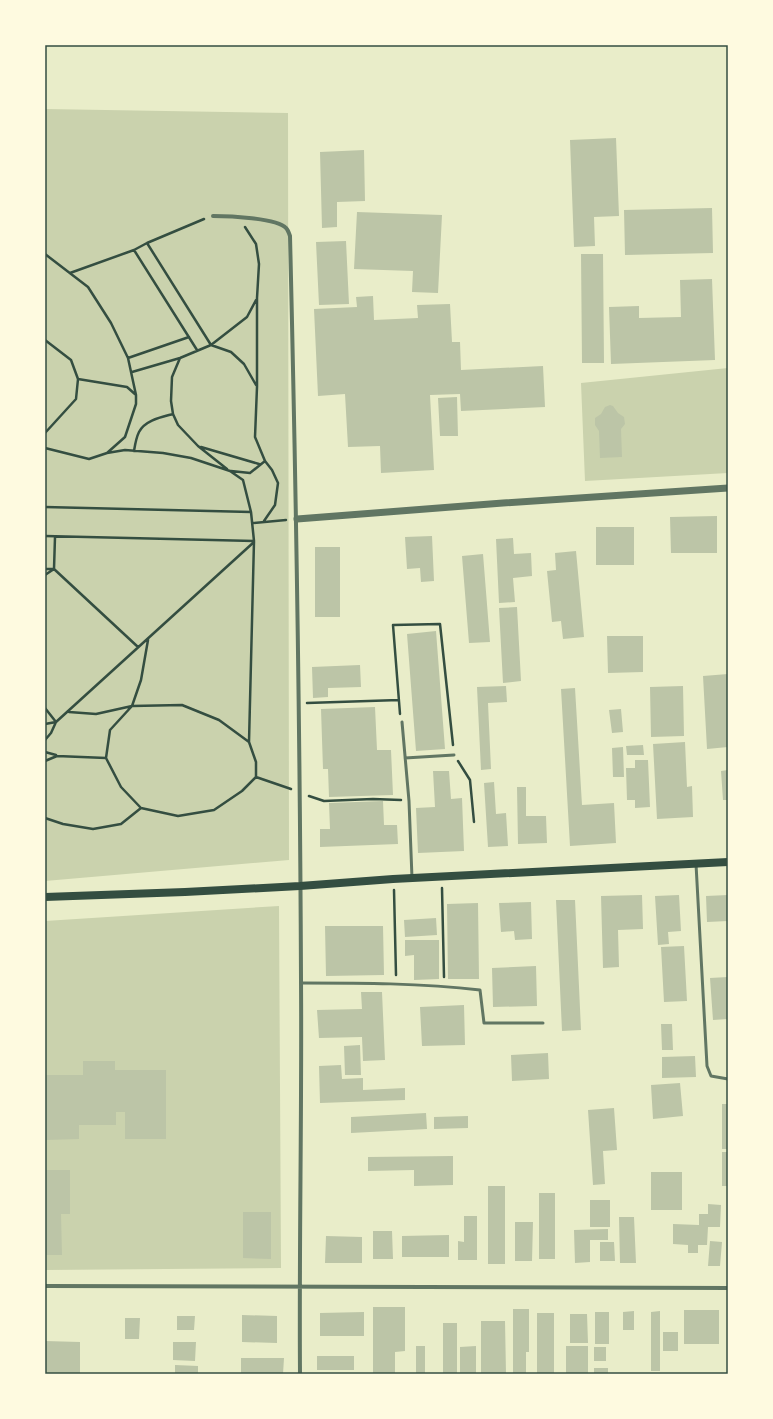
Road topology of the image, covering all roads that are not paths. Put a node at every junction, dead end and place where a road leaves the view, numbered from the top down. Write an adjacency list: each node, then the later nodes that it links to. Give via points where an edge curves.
1 (213, 216): 3 (street, via 238,216 280,223 287,228 290,236)
2 (728, 488): 3 (street)
3 (297, 519): 10 (street)
4 (402, 722): 6 (lane)
5 (454, 755): 6 (lane)
6 (405, 758): 9 (lane)
7 (728, 862): 8 (main road)
8 (696, 864): 9 (main road); 14 (lane, via 707,1066 711,1076)
9 (412, 878): 10 (main road)
10 (300, 886): 11 (main road); 12 (street)
11 (45, 897)
12 (301, 983): 13 (lane, via 397,984 480,990 484,1024); 16 (street)
13 (543, 1023)
14 (728, 1079)
15 (45, 1286): 16 (street)
16 (299, 1287): 17 (street); 18 (street)
17 (728, 1288)
18 (300, 1374)

